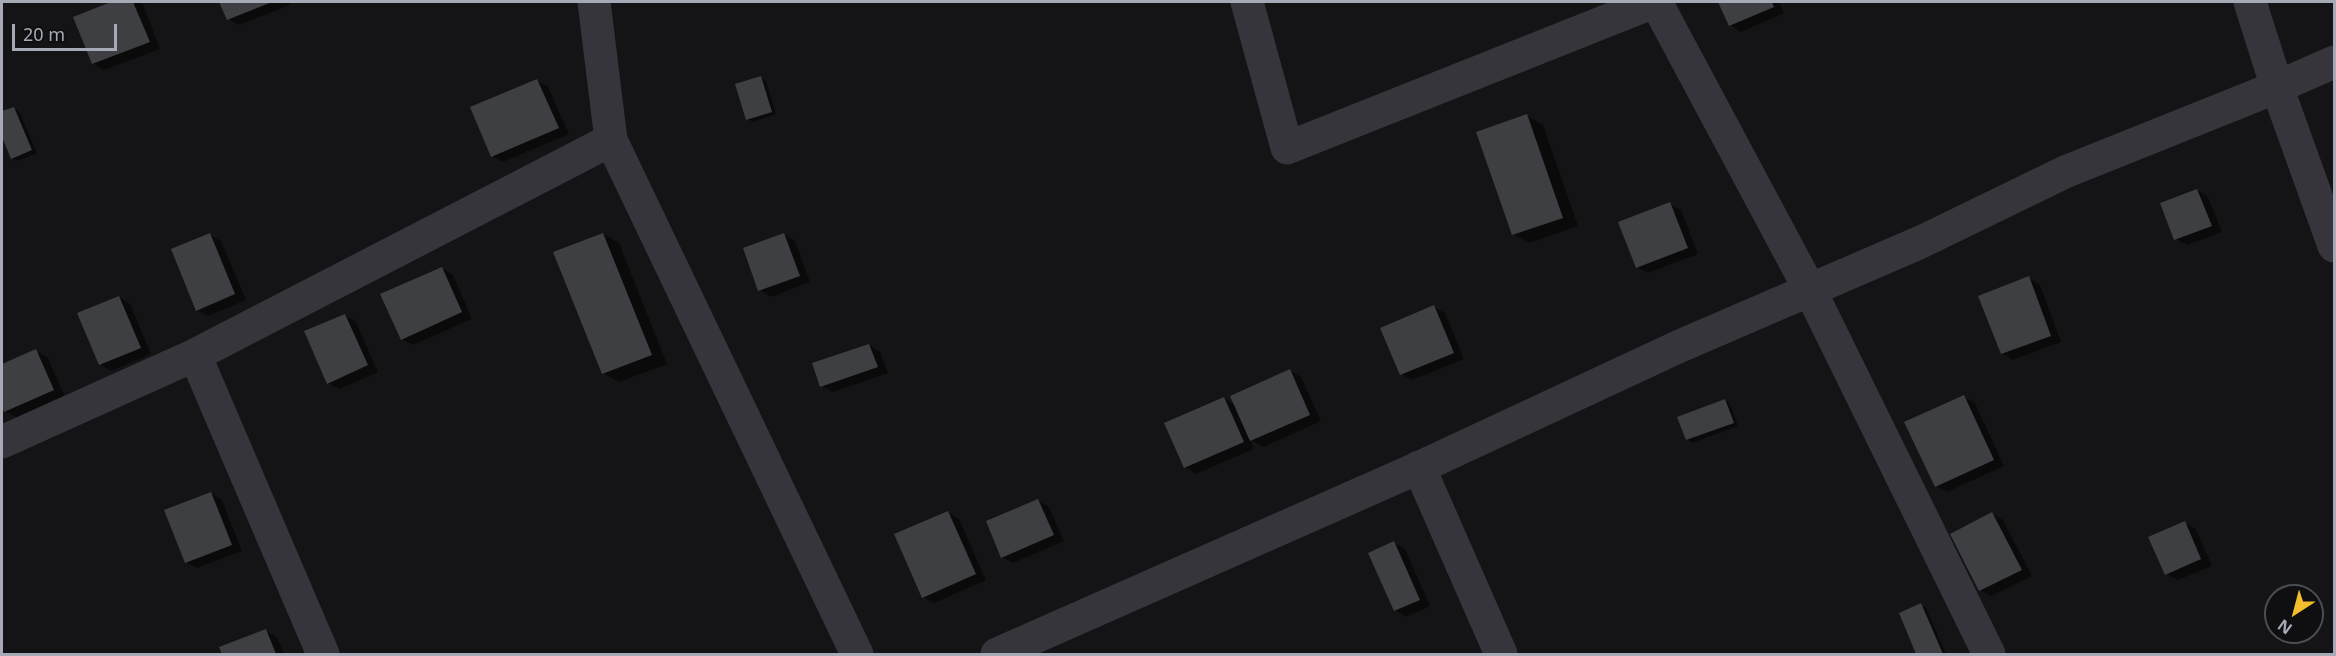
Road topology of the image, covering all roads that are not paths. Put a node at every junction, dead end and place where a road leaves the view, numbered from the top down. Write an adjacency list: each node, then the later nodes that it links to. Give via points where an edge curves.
1 (594, 2): 7 (street)
2 (1247, 2): 3 (street, via 1287,148)
3 (1655, 2): 9 (street)
4 (2250, 2): 6 (street)
5 (2334, 62): 6 (street)
6 (2277, 87): 8 (street); 9 (street, via 2065,172 1921,242)
7 (611, 140): 10 (street); 14 (street)
8 (2334, 246)
9 (1810, 290): 12 (street); 17 (street)
10 (195, 355): 11 (street); 13 (street)
11 (2, 442)
12 (1419, 467): 15 (street); 16 (street)
13 (323, 654)
14 (857, 654)
15 (997, 654)
16 (1501, 654)
17 (1989, 654)

